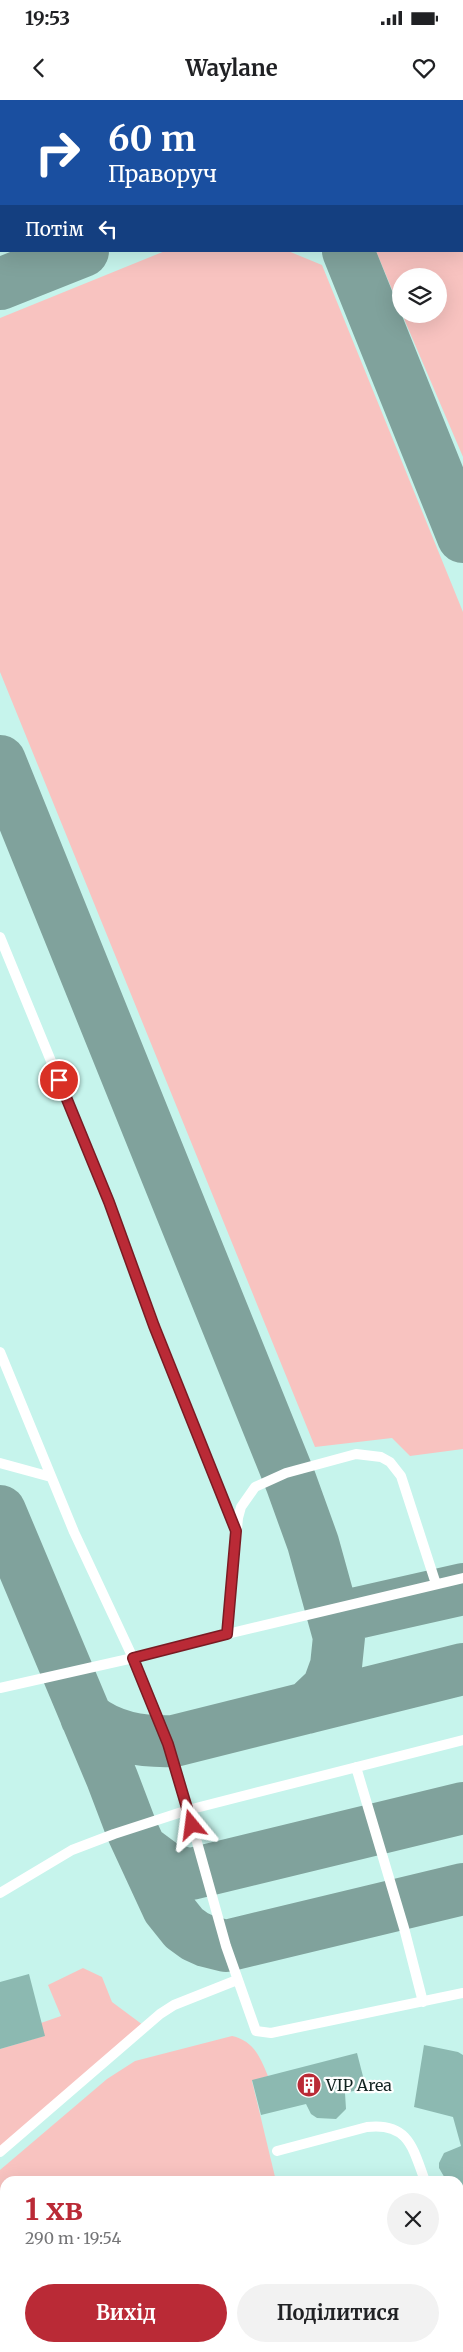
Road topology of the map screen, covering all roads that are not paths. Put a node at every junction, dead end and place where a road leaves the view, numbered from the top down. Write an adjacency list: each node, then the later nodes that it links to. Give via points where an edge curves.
1 (0, 937): 5 (lane, via 109,1202 154,1326)
2 (0, 1352): 4 (lane)
3 (0, 1463): 4 (lane)
4 (51, 1477): 9 (lane)
5 (236, 1531): 7 (lane, via 241,1507 248,1494 262,1483 356,1454 381,1457 390,1462 401,1476); 8 (lane)
6 (463, 1578): 7 (lane)
7 (436, 1584): 8 (lane)
8 (227, 1634): 9 (lane)
9 (133, 1658): 10 (lane); 13 (lane, via 168,1744)
10 (0, 1688)
11 (463, 1740): 12 (lane)
12 (356, 1767): 13 (lane); 17 (lane)
13 (188, 1810): 14 (lane, via 72,1850); 15 (lane)
14 (0, 1893)
15 (237, 1980): 17 (lane, via 252,2025 262,2033); 19 (lane, via 174,2005 160,2014)
16 (463, 1993): 17 (lane)
17 (423, 2002)
18 (278, 2151): 20 (lane, via 383,2125 402,2132)
19 (0, 2152)
20 (424, 2176)

